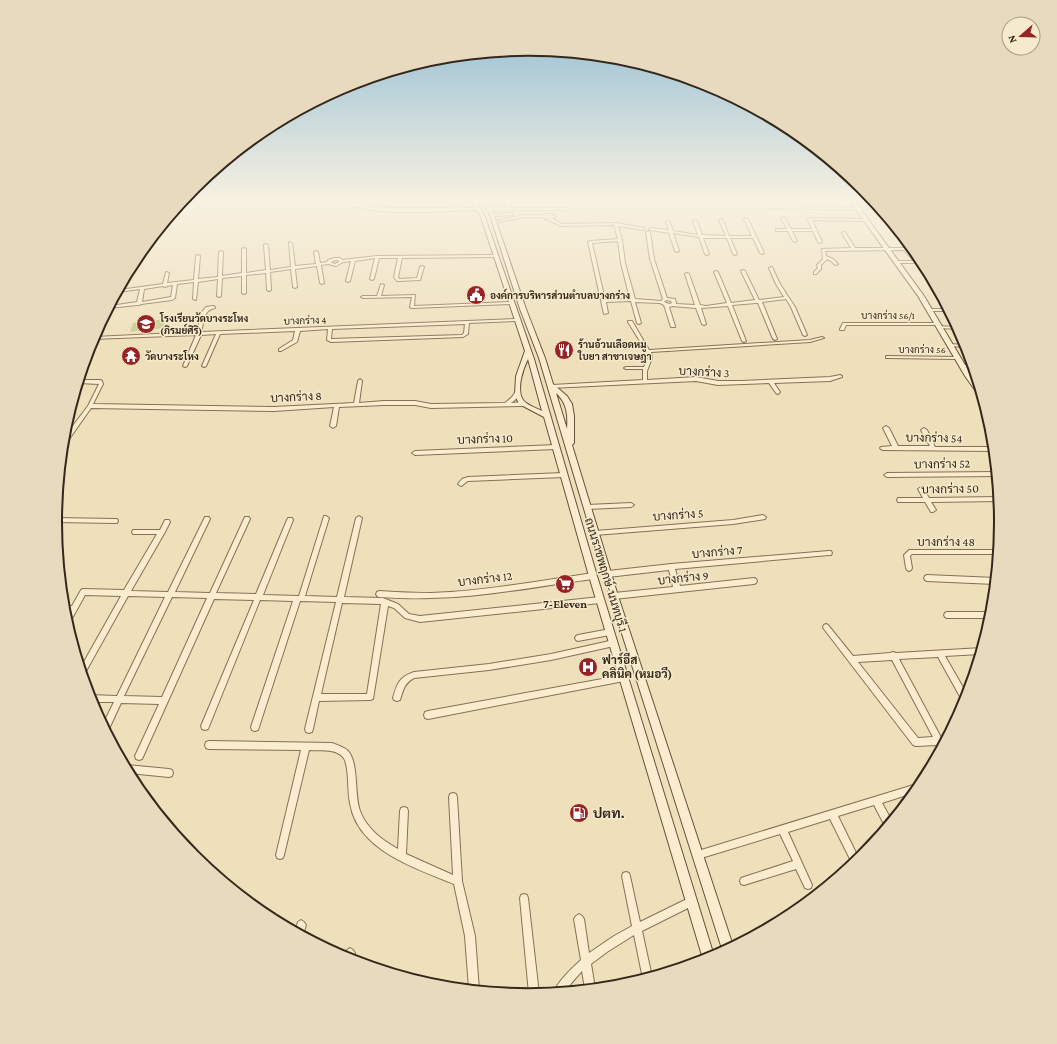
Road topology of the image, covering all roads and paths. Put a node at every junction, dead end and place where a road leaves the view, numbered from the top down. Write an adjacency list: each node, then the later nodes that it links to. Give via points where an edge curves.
1 (244, 249): 40 (street)
2 (266, 249): 35 (street)
3 (291, 249): 32 (street)
4 (493, 249): 25 (main road, ถนนราชพฤกษ์-นนทบุรี 1)
5 (504, 249): 113 (main road, ถนนราชพฤกษ์-นนทบุรี 1)
6 (591, 249): 60 (street)
7 (621, 249): 59 (street)
8 (651, 249): 61 (street)
9 (705, 249): 18 (street)
10 (733, 249): 19 (street)
11 (760, 249): 17 (street)
12 (854, 249): 13 (street); 24 (street, via 824,250)
13 (887, 249): 14 (street); 27 (main road)
14 (905, 249): 20 (street)
15 (221, 252): 41 (street)
16 (316, 252): 29 (street)
17 (762, 253)
18 (707, 254)
19 (735, 254)
20 (910, 254)
21 (198, 256): 44 (street)
22 (377, 257): 23 (street); 26 (street); 42 (street)
23 (400, 257): 25 (street); 31 (street, via 396,277 398,280 419,279)
24 (825, 257): 30 (street); 38 (street)
25 (496, 258): 63 (main road, ถนนราชพฤกษ์-นนทบุรี 1)
26 (353, 260): 29 (street, via 341,261 336,265); 43 (street)
27 (896, 262): 28 (street); 71 (main road)
28 (915, 262)
29 (319, 264): 32 (street); 45 (street)
30 (836, 264)
31 (422, 267)
32 (293, 268): 35 (street); 49 (street)
33 (771, 268): 57 (street)
34 (743, 271): 62 (street)
35 (268, 272): 40 (street); 52 (street)
36 (716, 272): 67 (street)
37 (167, 273): 48 (street)
38 (815, 273)
39 (687, 274): 70 (street)
40 (244, 275): 41 (street); 53 (street)
41 (220, 279): 44 (street); 54 (street)
42 (372, 279)
43 (348, 281)
44 (196, 282): 46 (street); 58 (street)
45 (322, 283)
46 (175, 284): 48 (street); 64 (street, via 173,298)
47 (382, 285): 56 (street)
48 (165, 286): 50 (street)
49 (295, 287)
50 (142, 288): 51 (street); 64 (street)
51 (124, 290)
52 (269, 290)
53 (244, 293)
54 (219, 296)
55 (363, 297): 56 (street)
56 (379, 297): 63 (street, via 414,296 412,307)
57 (787, 298): 62 (street); 89 (street)
58 (195, 299)
59 (632, 300): 60 (street); 61 (street); 79 (street)
60 (603, 301): 74 (street)
61 (663, 301): 65 (street); 66 (street, via 673,300)
62 (759, 302): 67 (street); 92 (street)
63 (511, 303): 75 (main road, ถนนราชพฤกษ์-นนทบุรี 1)
64 (139, 304): 68 (street); 73 (street)
65 (666, 305): 66 (street); 81 (street)
66 (673, 305): 70 (street)
67 (729, 305): 70 (street); 93 (street)
68 (116, 306)
69 (213, 307): 87 (street, via 204,312)
70 (700, 307): 80 (street)
71 (929, 310): 72 (street); 82 (main road)
72 (943, 310)
73 (136, 311)
74 (606, 313)
75 (516, 320): 77 (street, บางกร่าง 4); 98 (main road, ถนนราชพฤกษ์-นนทบุรี 1)
76 (336, 321): 84 (street)
77 (467, 322): 84 (street, บางกร่าง 4); 84 (street, via 466,334 458,336 332,341 329,340)
78 (630, 322): 97 (street)
79 (639, 323)
80 (704, 324)
81 (673, 326)
82 (938, 326): 83 (street); 86 (street, บางกร่าง 56/1, via 845,324); 94 (main road)
83 (951, 327)
84 (332, 328): 85 (street, บางกร่าง 4)
85 (298, 329): 88 (street, บางกร่าง 4); 96 (street, via 295,341)
86 (842, 329)
87 (199, 332): 88 (street, บางกร่าง 4); 90 (street, บางกร่าง 4); 101 (street)
88 (219, 332): 102 (street)
89 (805, 335)
90 (101, 338)
91 (822, 338): 97 (street, via 802,342)
92 (775, 339)
93 (744, 341)
94 (950, 345): 95 (street); 100 (main road)
95 (960, 346)
96 (281, 350)
97 (648, 351): 106 (street, via 650,358)
98 (528, 352): 115 (main road, via 522,362); 123 (main road, ถนนราชพฤกษ์-นนทบุรี 1)
99 (888, 358): 100 (street, บางกร่าง 56)
100 (957, 358): 103 (main road)
101 (185, 366)
102 (204, 366)
103 (963, 366): 104 (street); 110 (main road)
104 (968, 366)
105 (626, 368): 106 (street)
106 (646, 368): 111 (street)
107 (840, 376): 112 (street, บางกร่าง 3, via 830,379)
108 (84, 381): 122 (street, via 101,383)
109 (360, 381): 118 (street)
110 (973, 381)
111 (645, 382): 112 (street, บางกร่าง 3, via 696,379 723,383); 114 (street, บางกร่าง 3)
112 (771, 382): 116 (street)
113 (551, 386): 114 (street, บางกร่าง 3); 117 (main road); 134 (main road, ถนนราชพฤกษ์-นนทบุรี 1)
114 (568, 386): 117 (street)
115 (518, 392): 119 (main road); 121 (street, via 510,402)
116 (778, 392)
117 (560, 393): 134 (main road, via 569,401 571,408)
118 (356, 404): 120 (street, บางกร่าง 8); 121 (street, บางกร่าง 8)
119 (524, 404): 121 (street, บางกร่าง 8); 123 (main road)
120 (337, 405): 122 (street, บางกร่าง 8, via 274,409); 124 (street)
121 (503, 405)
122 (90, 406): 126 (street)
123 (547, 416): 129 (main road, ถนนราชพฤกษ์-นนทบุรี 1)
124 (333, 426)
125 (886, 428): 131 (street, บางกร่าง 54)
126 (74, 429): 128 (street)
127 (924, 430): 132 (street)
128 (71, 434)
129 (556, 447): 135 (street, บางกร่าง 10); 137 (main road, ถนนราชพฤกษ์-นนทบุรี 1)
130 (883, 448): 131 (street)
131 (896, 448): 132 (street, บางกร่าง 54)
132 (933, 448): 133 (street, บางกร่าง 54)
133 (989, 450)
134 (570, 452): 145 (main road, ถนนราชพฤกษ์-นนทบุรี 1)
135 (415, 453)
136 (992, 474): 138 (street, บางกร่าง 52)
137 (564, 475): 139 (street, via 468,479); 164 (main road, ถนนราชพฤกษ์-นนทบุรี 1)
138 (887, 475)
139 (461, 484)
140 (921, 489): 143 (street)
141 (994, 499): 143 (street, บางกร่าง 50)
142 (900, 500): 143 (street, บางกร่าง 50)
143 (927, 500): 146 (street)
144 (631, 504): 145 (street)
145 (587, 507): 158 (main road, ถนนราชพฤกษ์-นนทบุรี 1)
146 (933, 510)
147 (763, 517): 158 (street, บางกร่าง 5, via 734,522)
148 (326, 518): 175 (street)
149 (358, 518): 176 (street)
150 (207, 519): 171 (street)
151 (247, 519): 172 (street)
152 (62, 520): 154 (street)
153 (290, 520): 174 (street)
154 (115, 521)
155 (167, 522): 157 (street)
156 (134, 532): 157 (street)
157 (162, 532): 169 (street)
158 (595, 533): 163 (main road, ถนนราชพฤกษ์-นนทบุรี 1)
159 (994, 552): 162 (street, บางกร่าง 48, via 911,552 907,555)
160 (828, 553): 161 (street, บางกร่าง 7)
161 (671, 567): 163 (street, บางกร่าง 7); 168 (street)
162 (909, 568)
163 (608, 574): 173 (main road, ถนนราชพฤกษ์-นนทบุรี 1)
164 (593, 576): 170 (street, บางกร่าง 12, via 478,592); 177 (main road, ถนนราชพฤกษ์-นนทบุรี 1)
165 (927, 578): 167 (street)
166 (754, 581): 168 (street, บางกร่าง 9)
167 (991, 581)
168 (677, 589): 173 (street, บางกร่าง 9)
169 (127, 593): 171 (street); 180 (street, via 83,592); 192 (street)
170 (379, 594)
171 (170, 595): 172 (street); 198 (street)
172 (212, 596): 174 (street); 199 (street)
173 (614, 596): 220 (main road, ถนนราชพฤกษ์-นนทบุรี 1)
174 (258, 598): 175 (street); 202 (street)
175 (299, 599): 176 (street); 203 (street)
176 (339, 600): 178 (street); 195 (street)
177 (600, 600): 178 (street, via 420,618 407,616 396,606); 185 (main road, ถนนราชพฤกษ์-นนทบุรี 1)
178 (385, 602): 195 (street, via 370,697)
179 (70, 609): 180 (street)
180 (74, 609): 181 (street)
181 (71, 614)
182 (947, 615): 183 (street)
183 (986, 615)
184 (826, 627): 191 (street)
185 (610, 632): 186 (street); 187 (main road, ถนนราชพฤกษ์-นนทบุรี 1)
186 (578, 638)
187 (614, 643): 193 (main road, ถนนราชพฤกษ์-นนทบุรี 1); 196 (street, via 488,667 414,675 404,679)
188 (976, 651): 189 (street)
189 (940, 654): 190 (street); 194 (street)
190 (894, 655): 191 (street); 205 (street)
191 (851, 659): 206 (street, via 916,742)
192 (85, 666)
193 (624, 678): 200 (street); 229 (main road, ถนนราชพฤกษ์-นนทบุรี 1)
194 (962, 693)
195 (316, 698): 204 (street)
196 (397, 698)
197 (97, 699): 198 (street)
198 (118, 700): 199 (street); 201 (street)
199 (164, 701): 209 (street)
200 (428, 715)
201 (108, 722)
202 (205, 726)
203 (255, 727)
204 (309, 729)
205 (939, 742)
206 (938, 744)
207 (209, 746): 208 (street)
208 (306, 748): 219 (street); 222 (street, via 332,747 346,756 353,799 364,827 371,836)
209 (139, 756)
210 (134, 770): 211 (street)
211 (169, 773)
212 (909, 791): 214 (street)
213 (453, 797): 225 (street)
214 (876, 800): 216 (street); 217 (street)
215 (404, 811): 222 (street)
216 (832, 814): 218 (street); 221 (street)
217 (886, 820)
218 (782, 829): 220 (street); 223 (street)
219 (280, 855)
220 (698, 855): 232 (main road, ถนนราชพฤกษ์-นนทบุรี 1)
221 (853, 856)
222 (402, 857): 225 (street)
223 (798, 864): 226 (street); 227 (street)
224 (626, 876): 231 (street)
225 (458, 881): 237 (street, via 470,936)
226 (744, 881)
227 (808, 885)
228 (524, 898): 239 (street)
229 (691, 902): 231 (street); 233 (main road, ถนนราชพฤกษ์-นนทบุรี 1)
230 (579, 919): 234 (street)
231 (637, 928): 234 (street); 235 (street)
232 (726, 944)
233 (707, 953)
234 (586, 962): 236 (street); 238 (street)
235 (646, 973)
236 (589, 984)
237 (474, 985)
238 (563, 987)
239 (533, 988)

